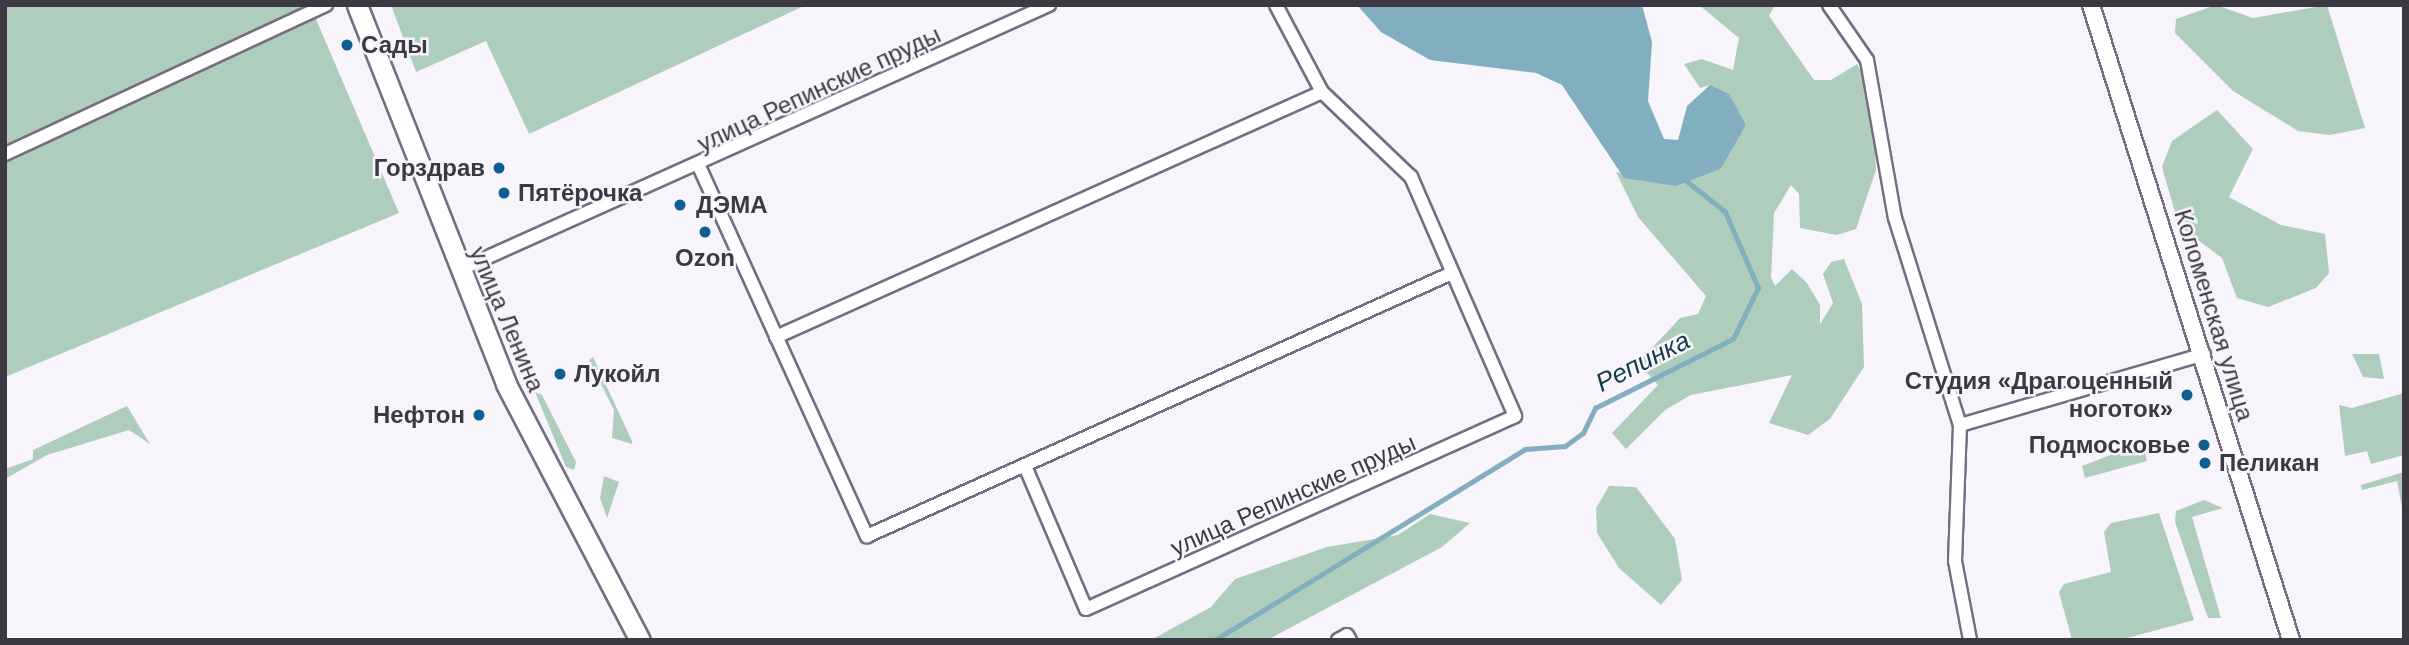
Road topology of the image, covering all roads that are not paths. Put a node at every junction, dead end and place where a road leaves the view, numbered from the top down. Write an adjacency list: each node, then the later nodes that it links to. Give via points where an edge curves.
1 (326, 5): 8 (street)
2 (357, 5): 10 (main road, улица Ленина)
3 (1049, 5): 9 (street, улица Репинские пруды)
4 (1276, 5): 7 (street, улица Репинские пруды)
5 (1829, 5): 14 (street, via 1861,50 1875,86 1895,218)
6 (2091, 5): 13 (street, Коломенская улица)
7 (1322, 92): 11 (street, улица Репинские пруды, via 1411,177); 12 (street)
8 (5, 154)
9 (698, 164): 10 (street); 12 (street, улица Репинские пруды)
10 (459, 270): 16 (main road, улица Ленина, via 570,515)
11 (1452, 273): 15 (street, улица Репинские пруды); 15 (street, улица Репинские пруды, via 1515,416 1354,492 1086,609)
12 (776, 337): 15 (street, улица Репинские пруды, via 867,536)
13 (2204, 354): 14 (street); 20 (street, Коломенская улица)
14 (1960, 425): 19 (street, via 1955,561)
15 (1025, 466)
16 (640, 640)
17 (1338, 640): 18 (street, via 1347,635)
18 (1350, 640)
19 (1970, 640)
20 (2291, 640)

